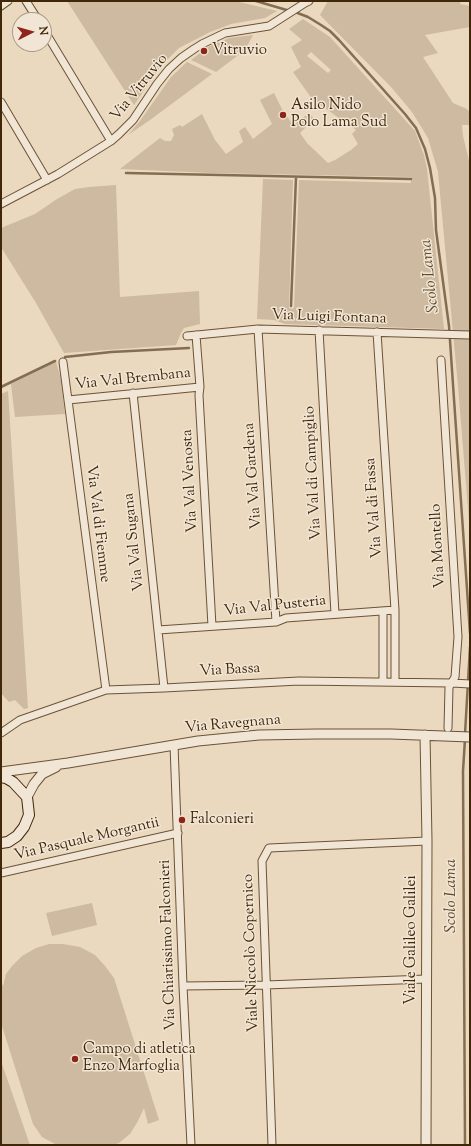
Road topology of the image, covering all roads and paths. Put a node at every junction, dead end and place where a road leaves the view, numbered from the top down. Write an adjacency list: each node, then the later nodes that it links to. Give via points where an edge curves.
1 (8, 1): 4 (street)
2 (26, 1): 5 (street)
3 (306, 2): 8 (street, Via Vitruvio, via 269,26 225,34 187,53 169,69 133,120)
4 (1, 6)
5 (33, 12)
6 (52, 43): 8 (street)
7 (1, 102): 9 (street)
8 (110, 141): 9 (street, Via Vitruvio)
9 (47, 180): 10 (street, Via Vitruvio)
10 (1, 204)
11 (258, 329): 12 (street, Via Luigi Fontana); 14 (street, Via Luigi Fontana); 25 (street, Via Val Gardena)
12 (319, 330): 13 (street, Via Luigi Fontana); 24 (street, Via Val di Campiglio)
13 (377, 332): 15 (street, Via Luigi Fontana); 22 (street, Via Val di Fassa)
14 (196, 335): 16 (street, Via Luigi Fontana); 19 (street, Via Val Venosta)
15 (470, 335)
16 (187, 336)
17 (441, 360): 30 (street, Via Montello, via 458,637 455,677)
18 (64, 362): 21 (street, Via Val di Fiemme)
19 (200, 387): 20 (street, Via Val Brembana); 26 (street, Via Val Venosta)
20 (133, 393): 21 (street, Via Val Brembana); 27 (street, Via Val Sugana)
21 (68, 400): 33 (street, Via Val di Fiemme)
22 (395, 610): 23 (street, Via Val Pusteria); 29 (street, Via Val di Fassa)
23 (383, 611): 24 (street, Via Val Pusteria); 28 (street)
24 (336, 614): 25 (street, Via Val Pusteria, via 286,618)
25 (276, 622): 26 (street, Via Val Pusteria)
26 (212, 626): 27 (street, Via Val Pusteria)
27 (158, 630): 32 (street, Via Val Sugana)
28 (383, 682): 29 (street, Via Bassa); 32 (street, Via Bassa, via 299,681)
29 (395, 682): 30 (street, Via Bassa)
30 (452, 683): 31 (street, Via Bassa); 34 (street, Via Montello, via 449,687)
31 (470, 684)
32 (164, 688): 33 (street, Via Bassa)
33 (106, 690): 35 (street, Via Bassa, via 20,720)
34 (448, 732): 36 (street, Via Ravegnana); 37 (street, Via Ravegnana)
35 (1, 733)
36 (425, 735): 38 (street, Via Ravegnana, via 259,735); 44 (street, Viale Galileo Galilei)
37 (470, 737)
38 (174, 745): 39 (street, Via Ravegnana); 43 (street, Via Chiarissimo Falconieri)
39 (68, 763): 40 (street, Via Ravegnana); 42 (street, via 42,774)
40 (1, 772)
41 (1, 777): 42 (main road, via 13,782)
42 (27, 797): 45 (main road, via 28,815 24,827 17,836)
43 (178, 833): 46 (street, Via Pasquale Morgantii); 49 (street, Via Chiarissimo Falconieri)
44 (427, 841): 47 (street, Viale Galileo Galilei); 48 (street, Viale Niccolò Copernico, via 268,848 262,861)
45 (1, 843)
46 (1, 874)
47 (426, 979): 48 (street); 52 (street, Viale Galileo Galilei)
48 (266, 985): 49 (street); 51 (street, Viale Niccolò Copernico)
49 (183, 986): 50 (street, Via Chiarissimo Falconieri)
50 (192, 1145)
51 (272, 1145)
52 (426, 1145)

